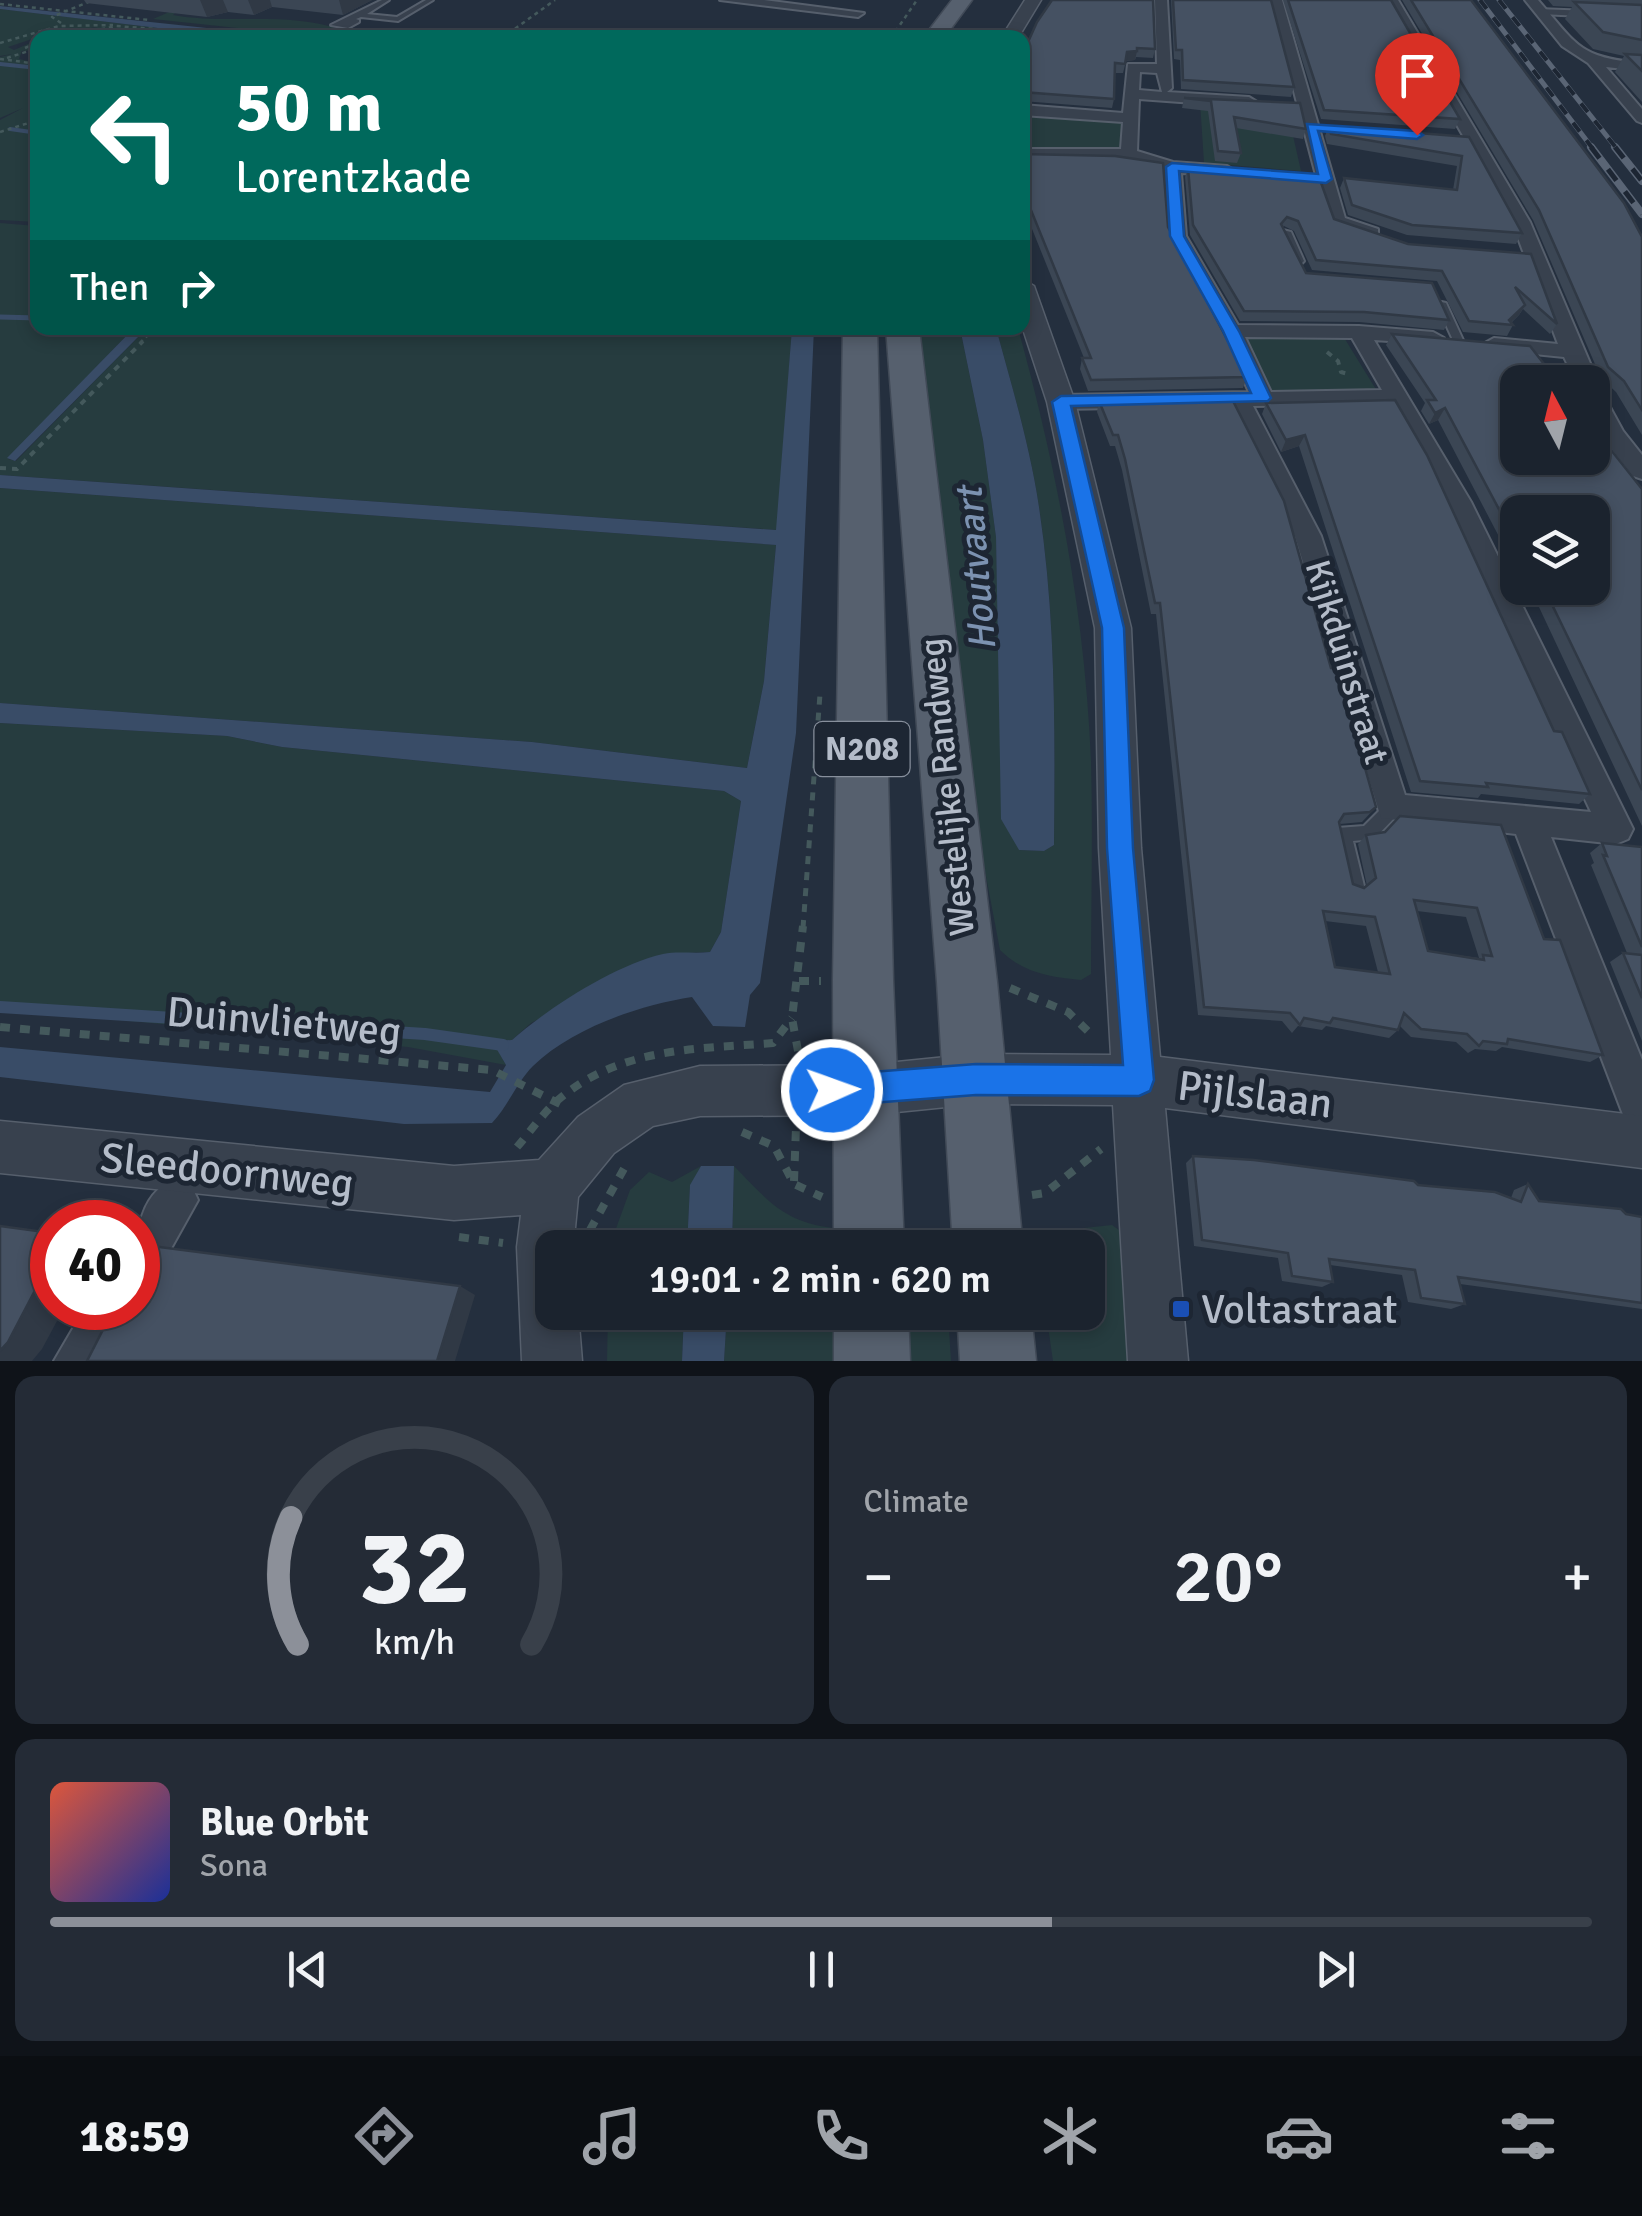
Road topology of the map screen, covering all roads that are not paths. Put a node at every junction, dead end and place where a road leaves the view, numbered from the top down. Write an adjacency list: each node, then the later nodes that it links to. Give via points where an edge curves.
1 (386, 0): 12 (lane)
2 (430, 0): 12 (lane, via 398,18)
3 (726, 0): 11 (street)
4 (938, 0): 15 (main road)
5 (962, 0): 16 (main road)
6 (1033, 0): 17 (street)
7 (1161, 0): 20 (street)
8 (1276, 0): 25 (street)
9 (1392, 0): 45 (street, via 1528,254)
10 (1536, 5): 13 (street); 18 (street, via 1579,57)
11 (858, 13)
12 (360, 14): 14 (lane)
13 (1642, 16)
14 (350, 20)
15 (907, 30)
16 (939, 30)
17 (1013, 30)
18 (1595, 64): 19 (street); 28 (street)
19 (1642, 67)
20 (1164, 70): 21 (street, via 1133,67); 22 (street)
21 (1132, 94): 22 (street); 27 (street)
22 (1166, 96): 23 (street)
23 (1269, 104)
24 (1287, 105): 25 (street)
25 (1305, 106): 29 (street)
26 (1030, 111): 27 (street)
27 (1130, 118): 32 (street)
28 (1642, 118)
29 (1311, 127): 30 (street); 36 (street, via 1317,178 1337,221)
30 (1330, 128)
31 (1030, 154): 32 (street)
32 (1130, 154): 33 (street)
33 (1172, 167): 34 (street); 40 (street, Kijkduinstraat, via 1177,236)
34 (1251, 173)
35 (1286, 232): 37 (lane)
36 (1387, 239)
37 (1305, 277)
38 (1433, 287): 44 (lane)
39 (1030, 310): 49 (street)
40 (1231, 331): 41 (street); 48 (street, Kijkduinstraat)
41 (1359, 332): 44 (street); 47 (street)
42 (860, 335): 57 (main road, Westelijke Randweg / N208)
43 (903, 335): 55 (main road, Westelijke Randweg / N208)
44 (1458, 340): 45 (street)
45 (1570, 351): 46 (street)
46 (1577, 365)
47 (1393, 388): 48 (street); 53 (street, Kijkduinstraat, via 1458,502 1616,829)
48 (1250, 398): 49 (street); 52 (street, Kijkduinstraat, via 1308,536)
49 (1061, 402): 56 (street, via 1113,628 1120,848)
50 (1610, 428): 51 (street)
51 (1642, 471)
52 (1393, 808): 53 (street, Kijkduinstraat); 54 (lane, via 1368,834 1343,833)
53 (1526, 820): 58 (street)
54 (1355, 886)
55 (976, 1080): 56 (street, Pijlslaan); 57 (street, Pijlslaan); 65 (main road, Westelijke Randweg / N208)
56 (1139, 1080): 59 (street, Pijlslaan); 73 (street)
57 (867, 1090): 61 (street, Pijlslaan, via 724,1081 642,1103); 64 (main road, Westelijke Randweg / N208)
58 (1642, 1110)
59 (1642, 1142)
60 (0, 1147): 62 (street, Sleedoornweg)
61 (534, 1167): 62 (street, Sleedoornweg, via 454,1194); 70 (street)
62 (184, 1184): 63 (street)
63 (160, 1225)
64 (869, 1230)
65 (987, 1230)
66 (97, 1330): 69 (street)
67 (871, 1330): 71 (main road)
68 (995, 1330): 72 (main road)
69 (78, 1361)
70 (552, 1361)
71 (872, 1361)
72 (998, 1361)
73 (1158, 1361)

